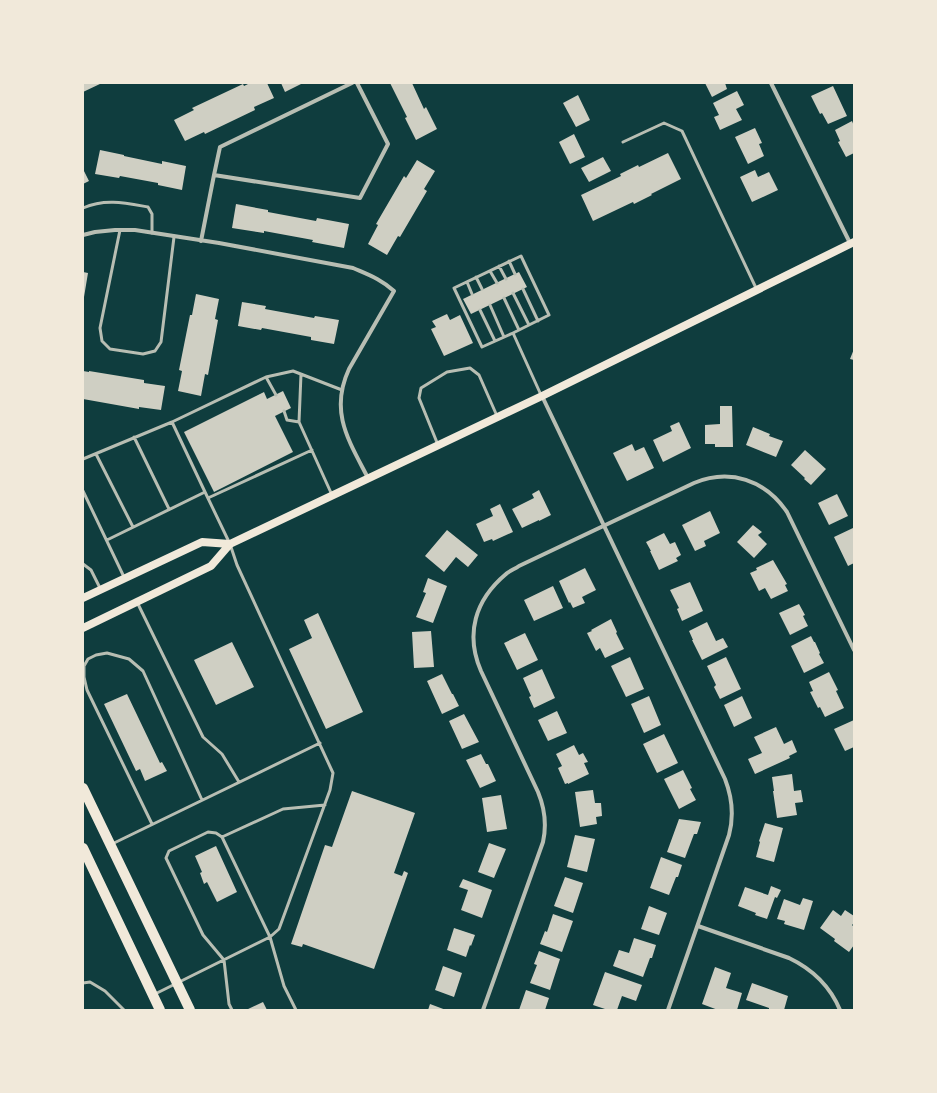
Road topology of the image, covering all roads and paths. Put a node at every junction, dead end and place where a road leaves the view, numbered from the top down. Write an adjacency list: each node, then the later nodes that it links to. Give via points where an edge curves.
1 (352, 83): 5 (street, via 220,147)
2 (357, 83): 5 (street, via 388,144 360,198)
3 (771, 83): 12 (street)
4 (623, 142): 23 (lane, via 664,123 682,131)
5 (214, 175): 11 (street)
6 (83, 208): 8 (lane, via 115,201 148,207 152,214)
7 (120, 230): 8 (street); 9 (street); 10 (lane, via 100,328 102,341 110,349 143,354 155,351 161,342)
8 (152, 233): 10 (street)
9 (83, 235)
10 (174, 236): 11 (street)
11 (201, 241): 37 (street, via 353,268 373,276 390,287 394,292 352,363)
12 (852, 243): 23 (main road)
13 (509, 261): 14 (lane); 16 (lane); 29 (lane, via 521,256 550,315)
14 (499, 266): 15 (lane); 18 (lane)
15 (490, 270): 17 (lane); 20 (lane)
16 (515, 274)
17 (476, 277): 19 (lane); 21 (lane)
18 (506, 279)
19 (467, 282): 25 (lane); 34 (lane, via 454,288 482,347)
20 (496, 283)
21 (482, 289)
22 (523, 289): 29 (lane)
23 (757, 290): 39 (main road)
24 (513, 293): 30 (lane)
25 (472, 294)
26 (504, 298): 31 (lane)
27 (490, 305): 33 (lane)
28 (480, 310): 34 (lane)
29 (538, 321): 30 (lane)
30 (529, 325): 31 (lane)
31 (519, 330): 32 (lane)
32 (513, 333): 33 (lane); 39 (lane)
33 (504, 336): 34 (lane)
34 (495, 341)
35 (301, 374): 36 (lane, via 293,371); 37 (lane); 43 (lane)
36 (266, 377): 38 (lane); 42 (lane)
37 (342, 390): 49 (street, via 340,401 344,427)
38 (276, 395)
39 (542, 396): 41 (main road); 55 (street)
40 (284, 411): 43 (lane, via 287,420)
41 (498, 417): 45 (main road); 45 (lane, via 479,375 470,368 447,372 421,388 420,398)
42 (172, 422): 44 (lane); 51 (lane)
43 (299, 422): 46 (lane)
44 (134, 438): 47 (lane); 54 (lane)
45 (438, 445): 49 (main road)
46 (312, 450): 52 (lane); 53 (lane)
47 (96, 454): 48 (lane); 56 (lane)
48 (83, 459)
49 (368, 478): 52 (main road)
50 (83, 491): 57 (lane)
51 (205, 492): 53 (lane); 54 (lane)
52 (332, 495): 58 (main road)
53 (208, 498): 58 (lane)
54 (169, 509): 56 (lane)
55 (604, 526): 65 (street, via 700,480 726,477 752,482 769,492 787,512); 75 (street, via 729,790 732,813 730,830); 86 (street, via 507,572 485,596 479,608 474,641 477,660 538,792 546,823 543,842)
56 (133, 527): 57 (lane)
57 (107, 540): 60 (lane)
58 (230, 544): 60 (main road, via 202,542); 63 (main road, via 211,566); 66 (lane, via 237,565)
59 (83, 564): 61 (lane, via 91,570)
60 (125, 578): 61 (main road)
61 (101, 590): 62 (main road)
62 (83, 598)
63 (137, 602): 64 (main road); 67 (lane, via 203,737 222,754)
64 (83, 628)
65 (854, 650)
66 (320, 743): 67 (lane); 70 (lane, via 333,773)
67 (239, 782): 69 (lane)
68 (83, 788): 73 (main road)
69 (202, 800): 71 (lane); 71 (lane, via 143,671 129,659 107,653 96,655 84,666 87,690)
70 (325, 806): 72 (lane, via 283,809); 76 (lane, via 279,930)
71 (152, 824): 73 (lane)
72 (222, 837): 76 (lane); 77 (lane, via 208,832 169,851 166,858 203,935)
73 (110, 845): 79 (main road)
74 (83, 848): 80 (main road, via 88,864)
75 (698, 926): 87 (street); 88 (street, via 801,964 826,985)
76 (270, 937): 77 (lane); 85 (lane, via 284,986)
77 (224, 960): 79 (lane); 84 (lane, via 229,1004)
78 (83, 983): 81 (lane, via 90,982 105,991)
79 (177, 983): 80 (lane); 83 (main road)
80 (153, 995): 82 (main road)
81 (124, 1010)
82 (160, 1010)
83 (190, 1010)
84 (232, 1010)
85 (296, 1010)
86 (483, 1010)
87 (668, 1010)
88 (840, 1010)

